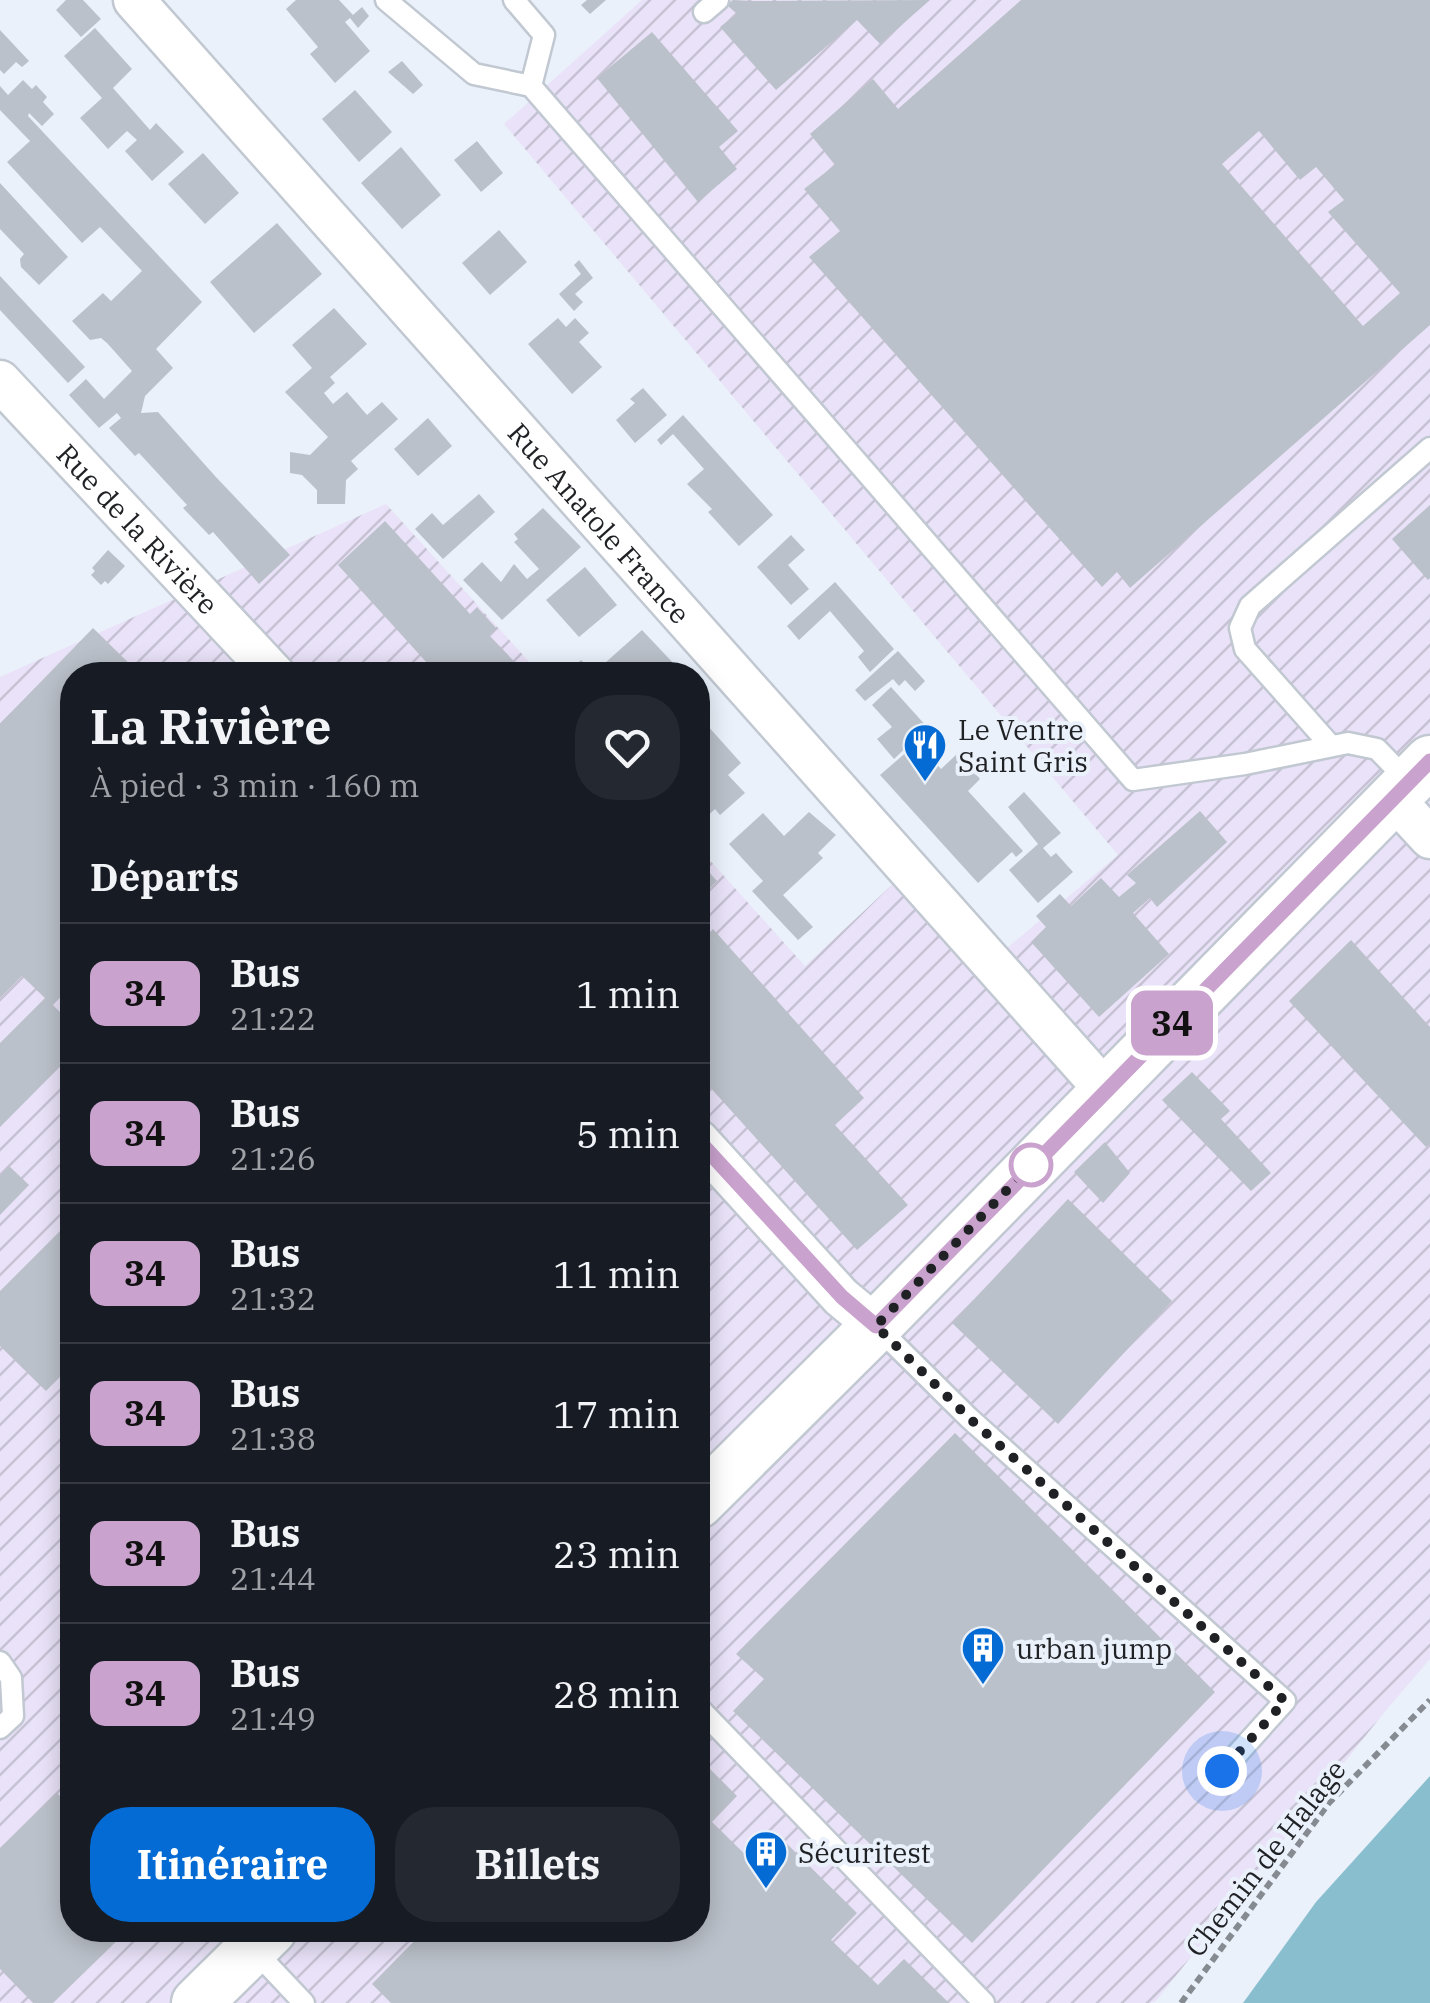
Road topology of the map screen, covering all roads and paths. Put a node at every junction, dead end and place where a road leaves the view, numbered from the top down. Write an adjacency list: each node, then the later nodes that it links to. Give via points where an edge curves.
1 (134, 0): 11 (street, Rue Anatole France)
2 (386, 0): 4 (lane, via 474,74)
3 (514, 0): 4 (lane, via 544,35)
4 (531, 86): 8 (lane, via 1133,780)
5 (0, 381): 7 (street, Rue de la Rivière)
6 (1430, 448): 8 (lane, via 1250,606 1240,628 1245,648)
7 (263, 662)
8 (1331, 746): 9 (lane, via 1377,749)
9 (1410, 781): 10 (street); 11 (street)
10 (1430, 838)
11 (1106, 1090): 13 (street)
12 (710, 1153): 13 (street)
13 (876, 1326): 14 (street); 19 (lane, via 1285,1701)
14 (710, 1492)
15 (6, 1670): 18 (lane, via 14,1716)
16 (1430, 1700): 25 (path, Chemin de Halage, via 1330,1804)
17 (710, 1719): 24 (lane)
18 (0, 1728)
19 (1222, 1771)
20 (259, 1942): 22 (street)
21 (264, 1942): 23 (lane)
22 (197, 2003)
23 (304, 2003)
24 (984, 2003)
25 (1181, 2003)

